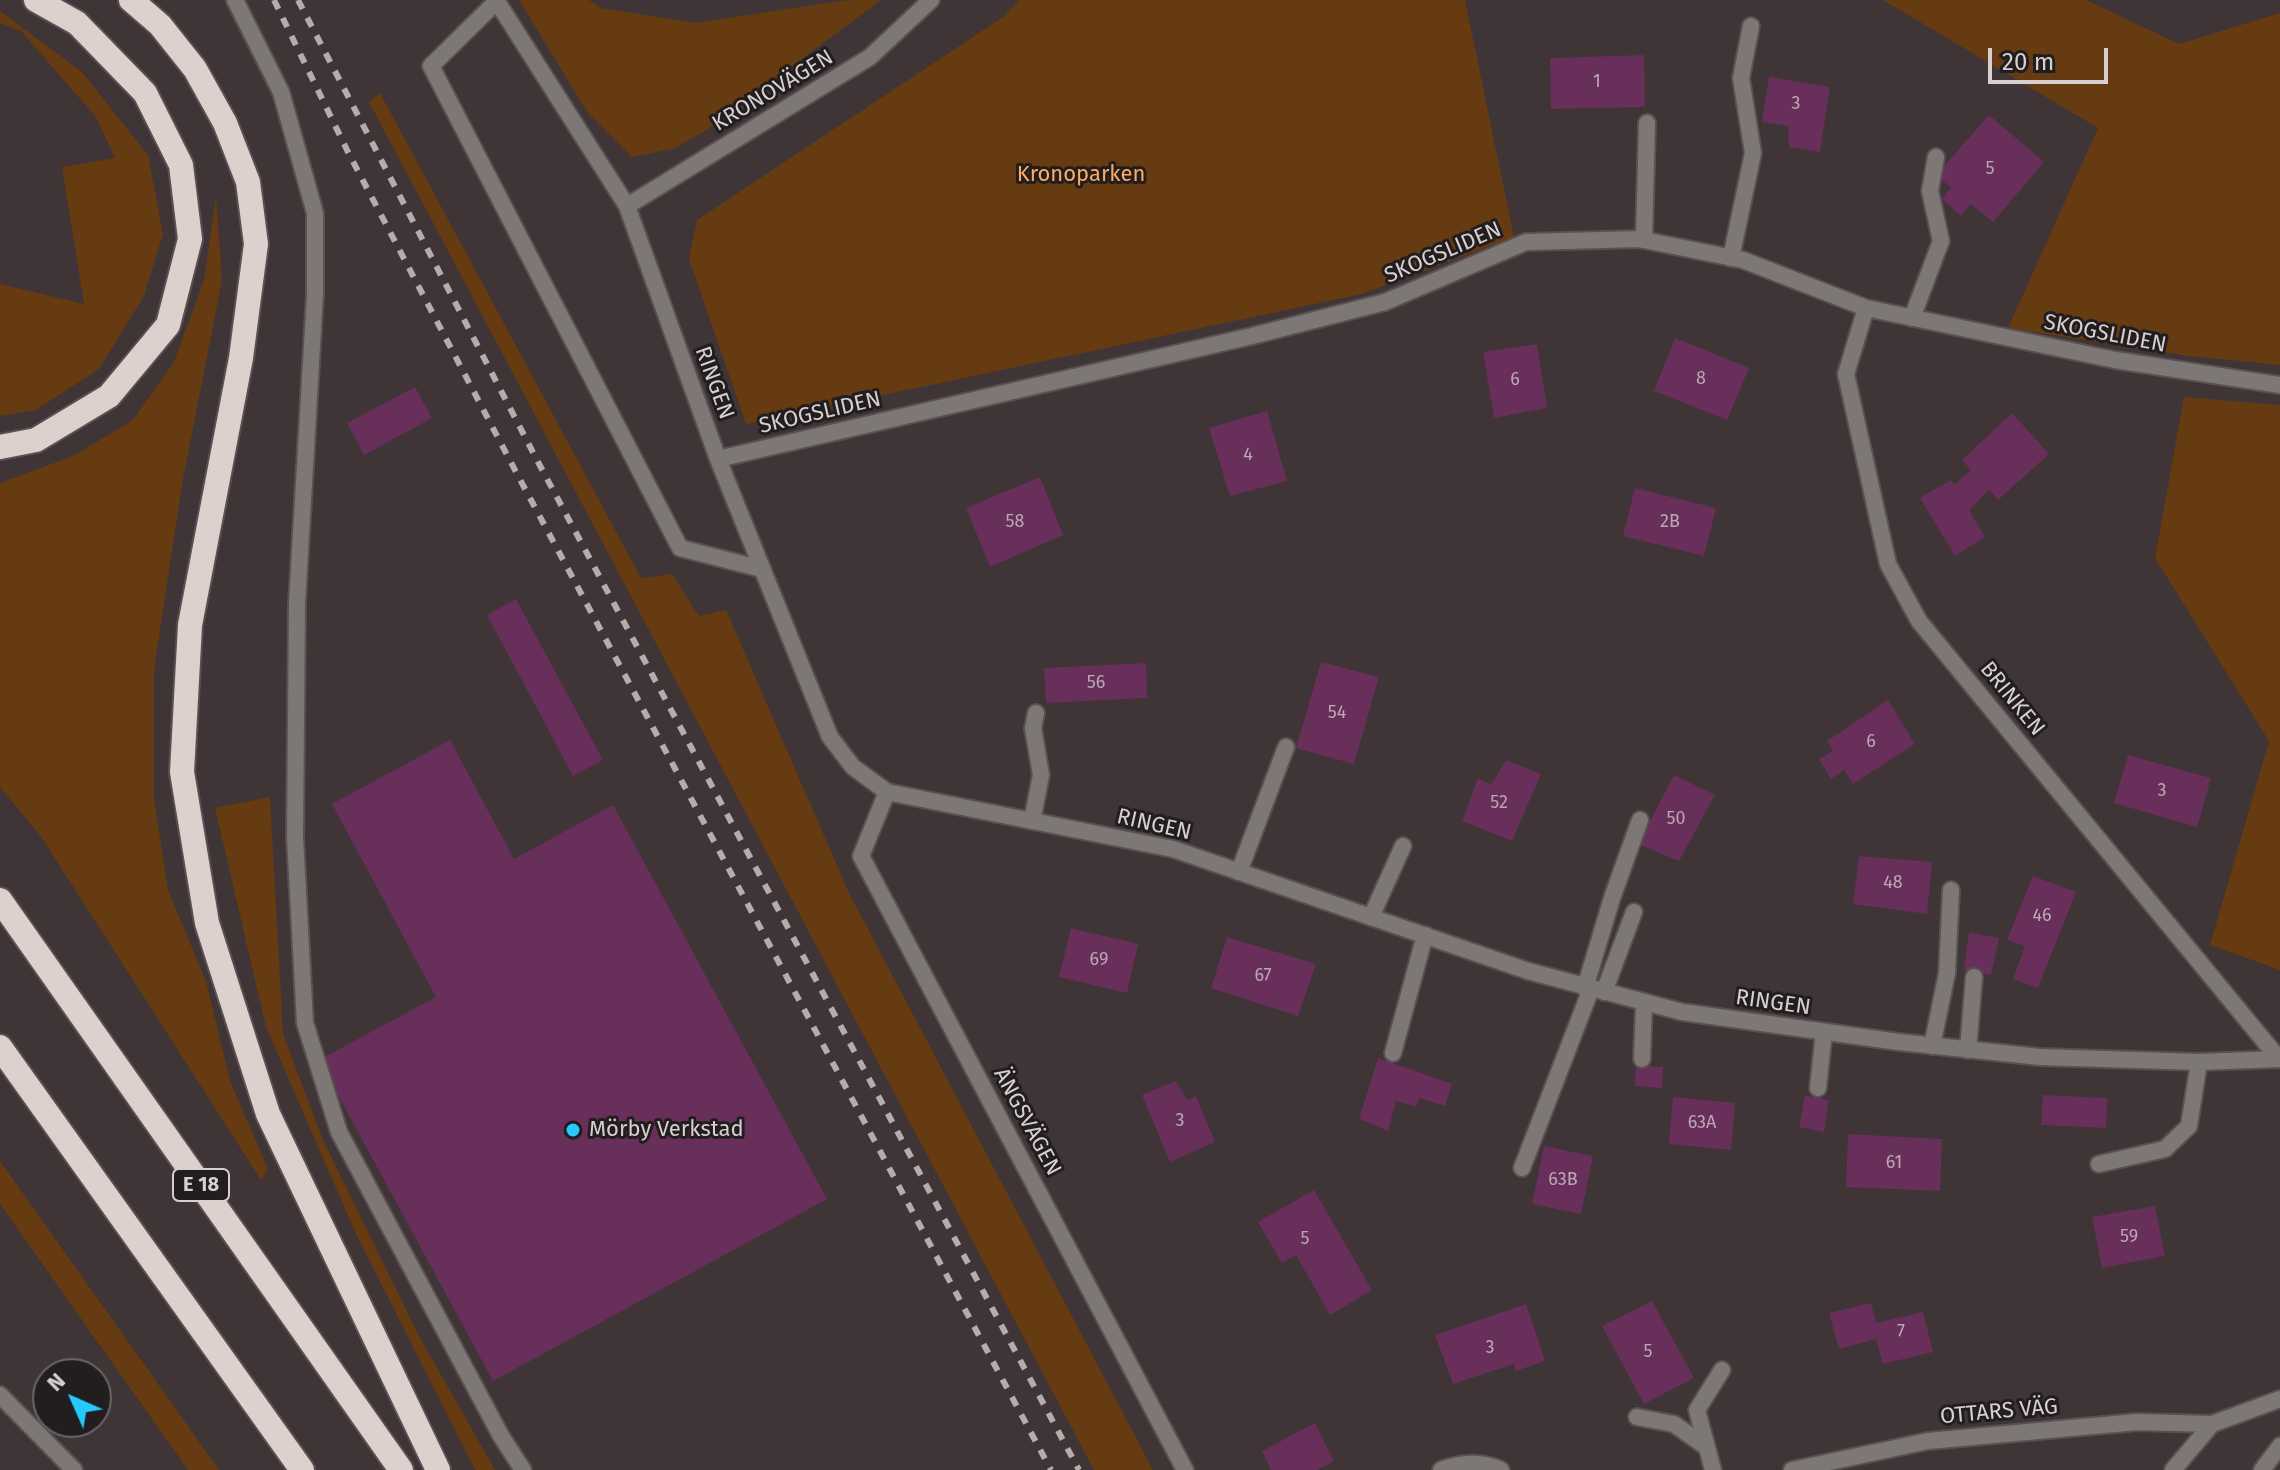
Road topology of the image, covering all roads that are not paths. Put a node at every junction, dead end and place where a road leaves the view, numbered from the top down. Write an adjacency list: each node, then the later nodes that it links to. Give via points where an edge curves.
1 (36, 0): 15 (highway, via 77,23 145,93 181,165 190,239 168,325 109,396 36,440)
2 (131, 0): 55 (highway, via 160,25 195,69 225,123 248,182 256,244 241,358 190,625 182,772 207,923 268,1114)
3 (235, 0): 56 (street, via 281,92 315,213 297,603 295,837 305,1023 339,1132)
4 (497, 0): 9 (street, RINGEN); 17 (street, via 431,66 680,548)
5 (931, 0): 9 (street, KRONOVÄGEN, via 870,57)
6 (1751, 26): 11 (street, via 1741,78 1753,153)
7 (1647, 123): 10 (street)
8 (1936, 157): 13 (street, via 1930,191 1941,241)
9 (627, 206): 16 (street, RINGEN)
10 (1644, 240): 11 (street, SKOGSLIDEN); 16 (street, SKOGSLIDEN, via 1526,242 1385,302)
11 (1731, 258): 12 (street, SKOGSLIDEN)
12 (1866, 308): 13 (street, SKOGSLIDEN); 39 (street, BRINKEN, via 1846,374 1888,564 1919,621)
13 (1912, 318): 14 (street, SKOGSLIDEN, via 2115,360)
14 (2280, 385)
15 (0, 447)
16 (718, 459): 17 (street, RINGEN)
17 (762, 569): 20 (street, RINGEN, via 830,737 853,767)
18 (1036, 713): 22 (street, via 1033,728 1041,775)
19 (1286, 747): 24 (street)
20 (887, 792): 22 (street, RINGEN); 57 (street, ÄNGSVÄGEN, via 861,856)
21 (1640, 820): 31 (street)
22 (1032, 821): 24 (street, RINGEN, via 1173,849)
23 (1403, 846): 28 (street)
24 (1239, 872): 28 (street, RINGEN)
25 (1951, 890): 34 (street, via 1947,973)
26 (0, 900): 54 (highway, E 18)
27 (1634, 912): 31 (street)
28 (1371, 917): 29 (street, RINGEN)
29 (1425, 935): 31 (street, RINGEN); 37 (street)
30 (1974, 977): 36 (street)
31 (1593, 990): 32 (street, RINGEN); 44 (street)
32 (1644, 1003): 33 (street, RINGEN); 38 (street)
33 (1824, 1032): 34 (street, RINGEN); 42 (street)
34 (1932, 1046): 36 (street, RINGEN)
35 (0, 1047): 40 (highway)
36 (1968, 1050): 41 (street, RINGEN)
37 (1393, 1053)
38 (1642, 1059)
39 (2279, 1059): 41 (street, RINGEN)
40 (8, 1062): 53 (highway)
41 (2199, 1062): 43 (street, via 2189,1126 2165,1149)
42 (1818, 1088)
43 (2099, 1164)
44 (1522, 1168)
45 (1722, 1370): 50 (street, via 1697,1410)
46 (0, 1395): 52 (street)
47 (2280, 1399): 49 (street)
48 (1637, 1417): 50 (street, via 1674,1424)
49 (2212, 1424): 61 (street, OTTARS VÄG, via 2137,1422 1928,1441); 62 (street)
50 (1705, 1446): 60 (street)
51 (2280, 1446): 63 (street)
52 (74, 1470)
53 (302, 1470)
54 (401, 1470)
55 (438, 1470)
56 (523, 1470)
57 (1185, 1470)
58 (1441, 1470): 59 (street, via 1457,1463 1487,1463)
59 (1501, 1470)
60 (1713, 1470)
61 (1792, 1470)
62 (2173, 1470)
63 (2262, 1470)

